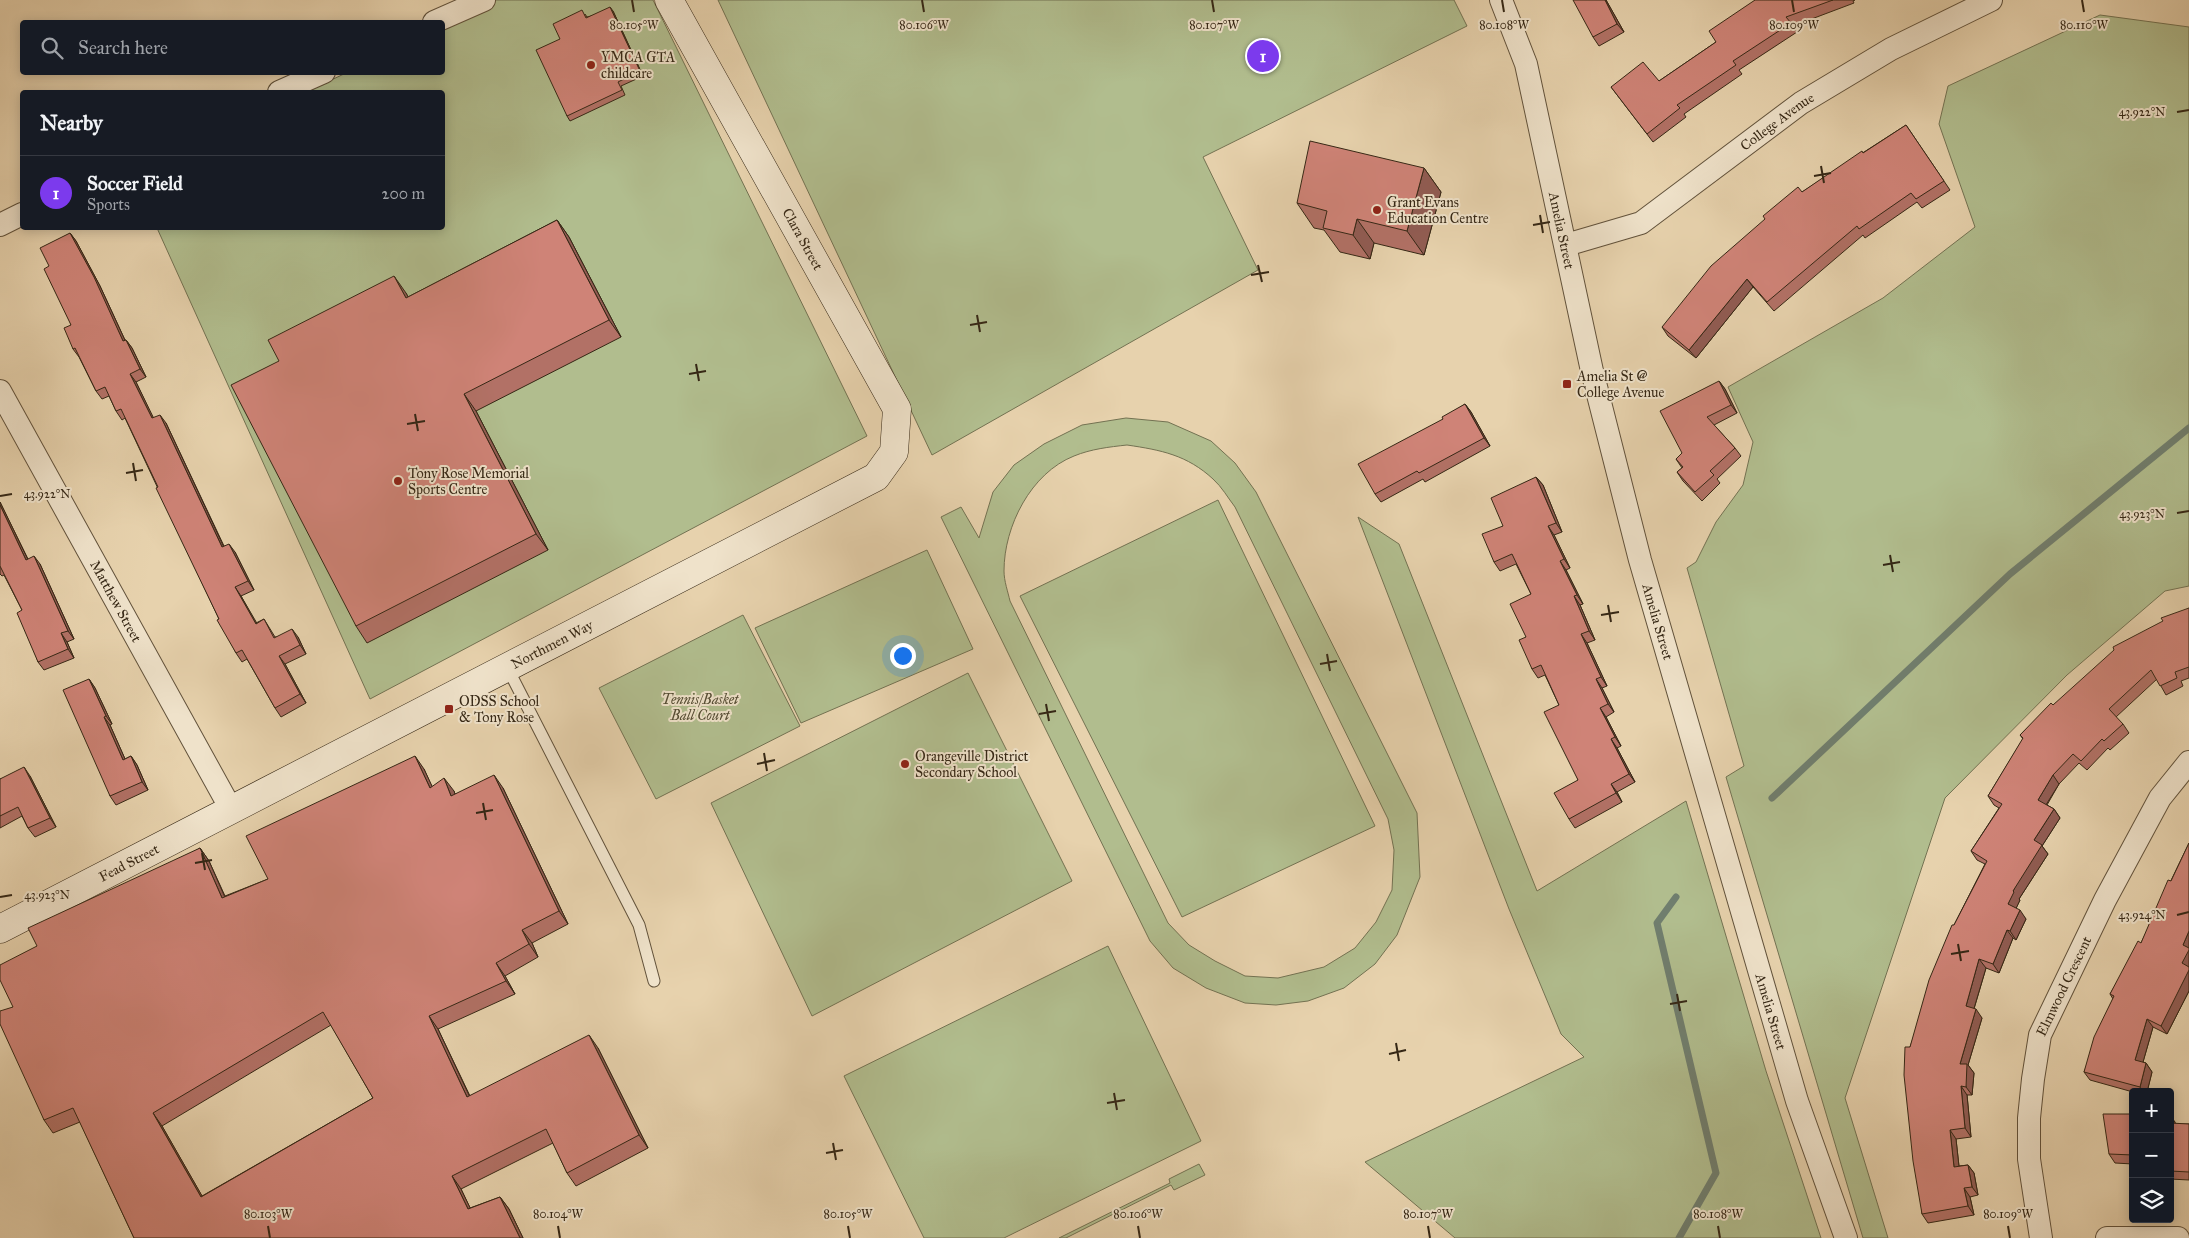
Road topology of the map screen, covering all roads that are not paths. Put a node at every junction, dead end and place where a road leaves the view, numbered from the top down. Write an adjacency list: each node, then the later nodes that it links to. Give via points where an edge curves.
1 (484, 0): 5 (street)
2 (669, 0): 12 (street, Clara Street, via 897,408 894,452)
3 (1501, 0): 10 (street, Amelia Street, via 1526,64)
4 (1991, 0): 10 (street, College Avenue, via 1891,50 1801,103 1641,223)
5 (439, 20)
6 (317, 75): 7 (street)
7 (284, 90)
8 (20, 215): 9 (street)
9 (0, 225)
10 (1566, 245): 18 (street, Amelia Street, via 1612,457 1685,722 1797,1101)
11 (0, 391): 15 (street, Matthew Street)
12 (872, 479): 13 (street, Northmen Way)
13 (508, 669): 15 (street, Northmen Way); 17 (lane, via 639,925)
14 (2189, 762): 19 (street, Elmwood Crescent, via 2156,807 2040,1035 2029,1118 2029,1159)
15 (232, 811): 16 (street, Fead Street)
16 (0, 929)
17 (654, 981)
18 (1846, 1238)
19 (2041, 1238)
20 (2107, 1238): 21 (street)
21 (2178, 1238)

